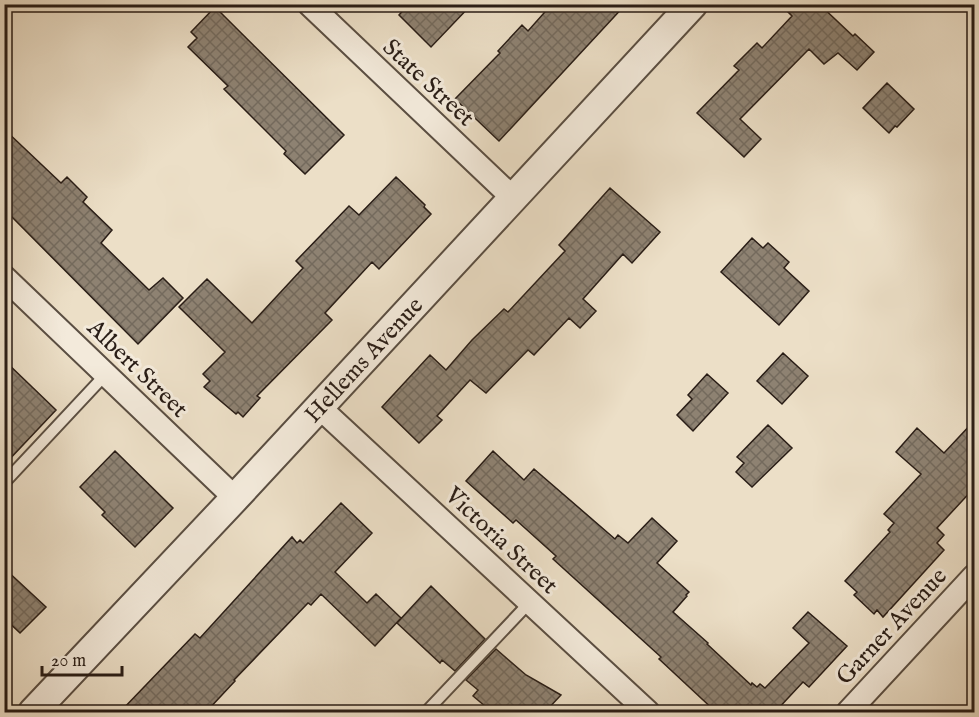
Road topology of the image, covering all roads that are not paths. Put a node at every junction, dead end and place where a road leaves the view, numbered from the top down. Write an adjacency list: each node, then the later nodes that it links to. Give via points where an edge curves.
1 (309, 4): 3 (street, State Street)
2 (693, 4): 3 (street, Hellems Avenue)
3 (513, 198): 6 (street, Hellems Avenue)
4 (4, 277): 5 (street, Albert Street)
5 (106, 374): 7 (lane); 8 (street, Albert Street)
6 (319, 407): 8 (street, Hellems Avenue); 10 (street, Victoria Street)
7 (4, 483)
8 (235, 498): 11 (street, Hellems Avenue)
9 (975, 576): 14 (street, Garner Avenue)
10 (530, 602): 12 (lane); 13 (street, Victoria Street)
11 (33, 712)
12 (426, 712)
13 (648, 712)
14 (848, 712)

